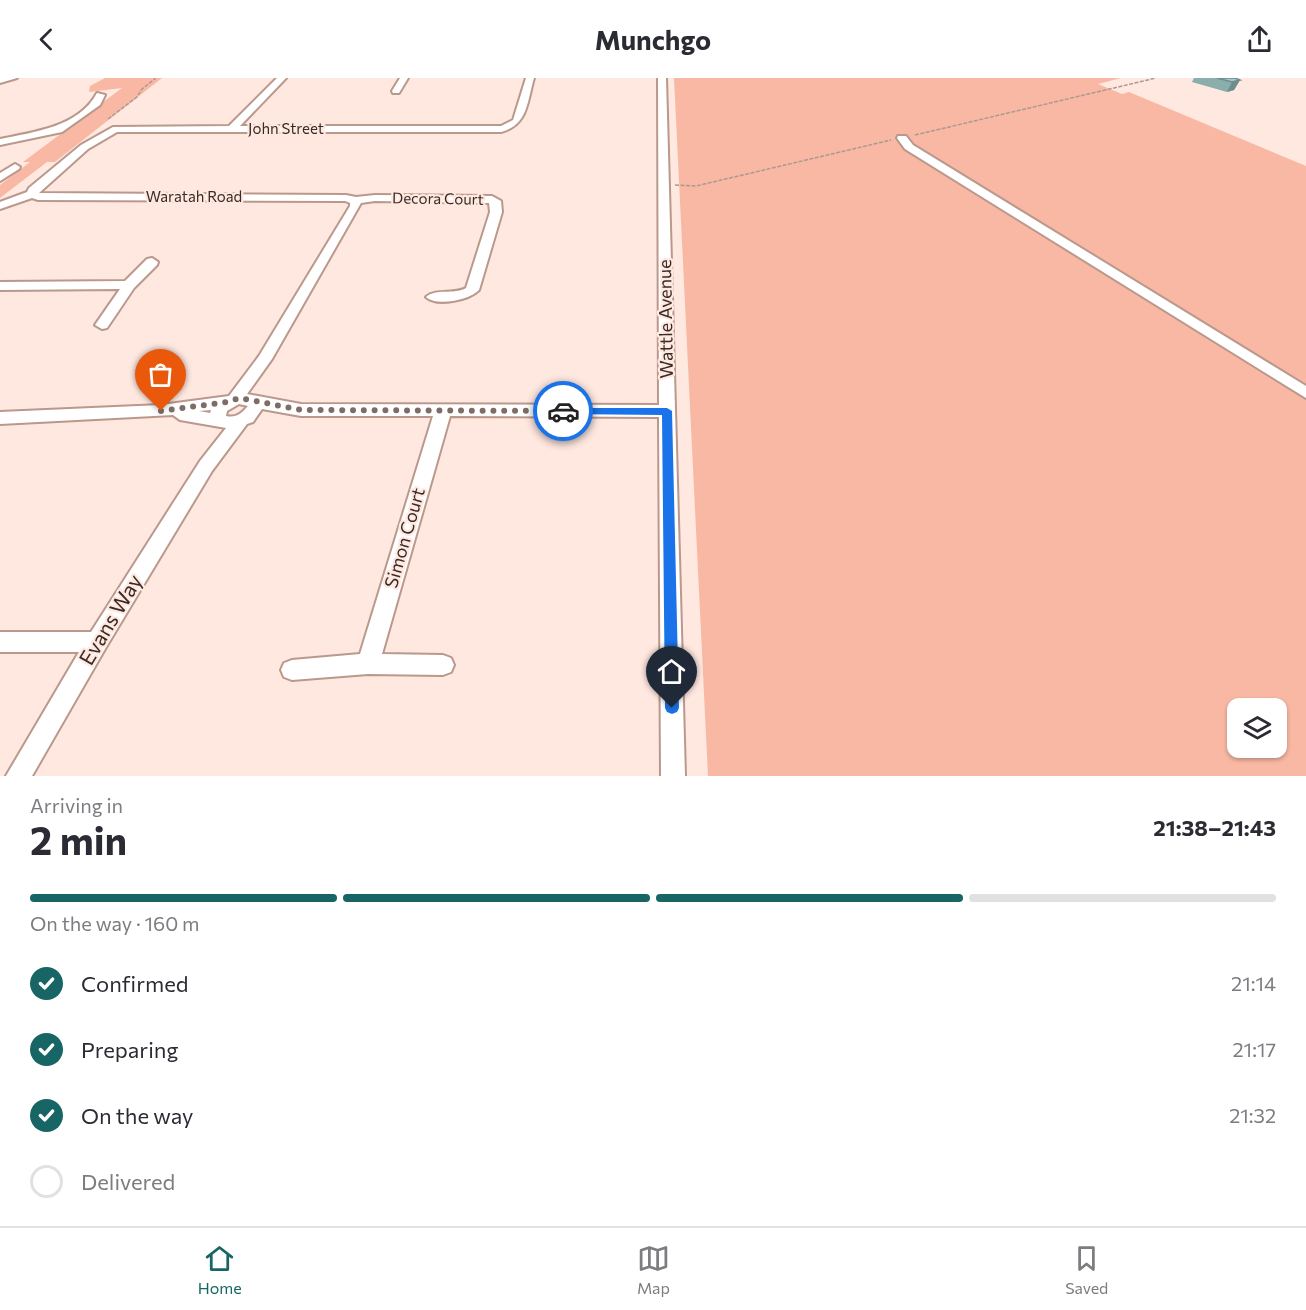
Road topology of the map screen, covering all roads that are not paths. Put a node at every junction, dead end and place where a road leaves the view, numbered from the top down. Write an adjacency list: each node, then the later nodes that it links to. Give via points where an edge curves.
1 (13, 78): 6 (street)
2 (282, 78): 9 (street)
3 (404, 78): 7 (street)
4 (530, 78): 9 (street, John Street, via 517,121 501,129)
5 (662, 78): 29 (street, Wattle Avenue)
6 (0, 80)
7 (396, 91)
8 (100, 95): 11 (street, via 97,103 59,130)
9 (233, 128): 14 (street, John Street, via 126,128 107,132 33,190)
10 (902, 138): 23 (street, via 909,147)
11 (0, 141)
12 (15, 167): 13 (street)
13 (0, 178)
14 (33, 194): 15 (street, Waratah Road); 16 (street)
15 (355, 201): 20 (street, Decora Court, via 495,201 496,212 472,290 462,296); 22 (street, via 356,206)
16 (0, 206)
17 (152, 262): 18 (street)
18 (129, 285): 19 (street); 21 (street)
19 (0, 286)
20 (433, 297)
21 (102, 325)
22 (266, 359): 24 (street); 25 (street)
23 (1306, 393)
24 (230, 401): 25 (street); 27 (street); 32 (street, Evans Way, via 218,411)
25 (253, 401): 26 (street); 31 (street, Evans Way, via 255,410)
26 (301, 410): 28 (street); 31 (street)
27 (161, 411): 30 (street); 32 (street)
28 (443, 411): 29 (street); 36 (street, Simon Court)
29 (667, 411): 40 (street, Wattle Avenue)
30 (0, 418)
31 (243, 420): 32 (street); 33 (street, Evans Way)
32 (219, 421): 33 (street, Evans Way)
33 (206, 466): 35 (street, Evans Way)
34 (0, 642): 35 (street)
35 (97, 642): 39 (street, Evans Way)
36 (368, 664): 37 (street); 38 (street)
37 (443, 665)
38 (292, 670)
39 (18, 776)
40 (673, 776)

